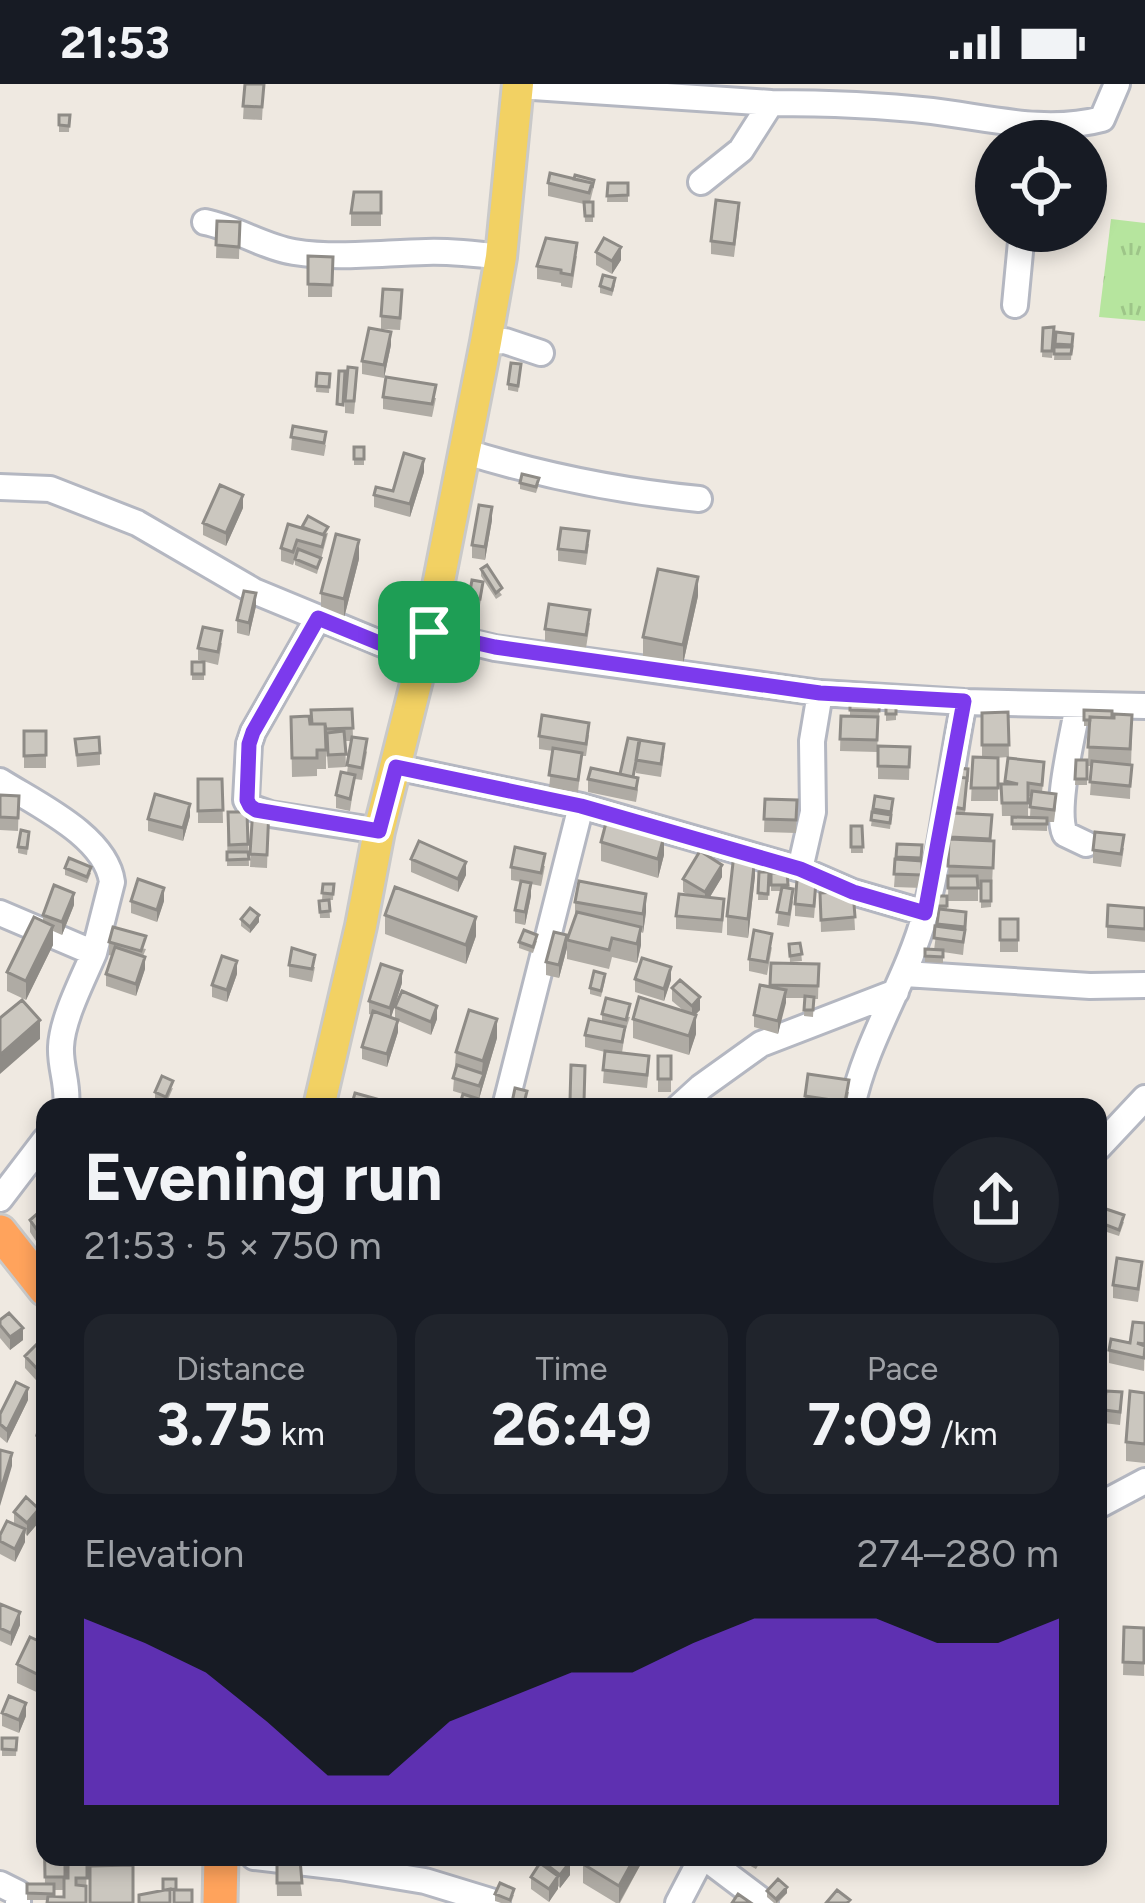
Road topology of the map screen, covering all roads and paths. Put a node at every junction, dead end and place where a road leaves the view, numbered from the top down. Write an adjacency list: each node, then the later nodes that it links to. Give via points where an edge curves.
1 (1118, 84): 4 (street)
2 (518, 85): 3 (street); 9 (main road)
3 (771, 103): 5 (street, via 854,103); 6 (street, via 741,150)
4 (1099, 120)
5 (975, 123)
6 (701, 182)
7 (206, 221): 9 (street, via 295,252)
8 (1020, 252): 10 (street)
9 (501, 256): 11 (main road)
10 (1016, 305)
11 (486, 341): 12 (street); 13 (main road)
12 (541, 353)
13 (463, 451): 15 (street, via 583,483); 17 (main road)
14 (0, 487): 16 (street, via 50,489 137,524 237,583)
15 (698, 499)
16 (318, 618): 17 (street); 25 (street, via 253,732 247,800 269,814)
17 (425, 646): 18 (street, via 495,647); 22 (main road)
18 (820, 693): 19 (street); 27 (street, via 813,812)
19 (964, 701): 20 (street); 29 (street)
20 (1078, 705): 21 (street); 26 (street, via 1061,824)
21 (1145, 706)
22 (396, 767): 24 (street); 25 (main road)
23 (0, 782): 30 (street, via 99,850 112,882)
24 (581, 806): 27 (street); 35 (street)
25 (379, 831): 34 (main road)
26 (1087, 844)
27 (800, 869): 29 (street)
28 (0, 913): 30 (street)
29 (925, 913): 31 (street)
30 (94, 952): 33 (street, via 61,1047)
31 (900, 983): 32 (street); 36 (street, via 761,1045); 37 (street)
32 (1145, 985)
33 (67, 1098)
34 (321, 1098)
35 (508, 1098)
36 (689, 1098)
37 (855, 1098)
38 (1145, 1098): 39 (street)
39 (1107, 1138)
40 (36, 1152): 41 (street)
41 (0, 1199)
42 (0, 1232): 44 (highway)
43 (0, 1267): 45 (highway)
44 (36, 1277)
45 (36, 1306)
46 (1145, 1481): 47 (street)
47 (1107, 1500)
48 (221, 1866): 56 (highway)
49 (243, 1866): 57 (highway)
50 (331, 1866): 54 (street)
51 (707, 1866): 59 (street)
52 (719, 1866): 60 (street)
53 (0, 1884): 55 (street, via 18,1893)
54 (423, 1892): 58 (street)
55 (18, 1903)
56 (220, 1903)
57 (243, 1903)
58 (497, 1903)
59 (678, 1903)
60 (765, 1903)

